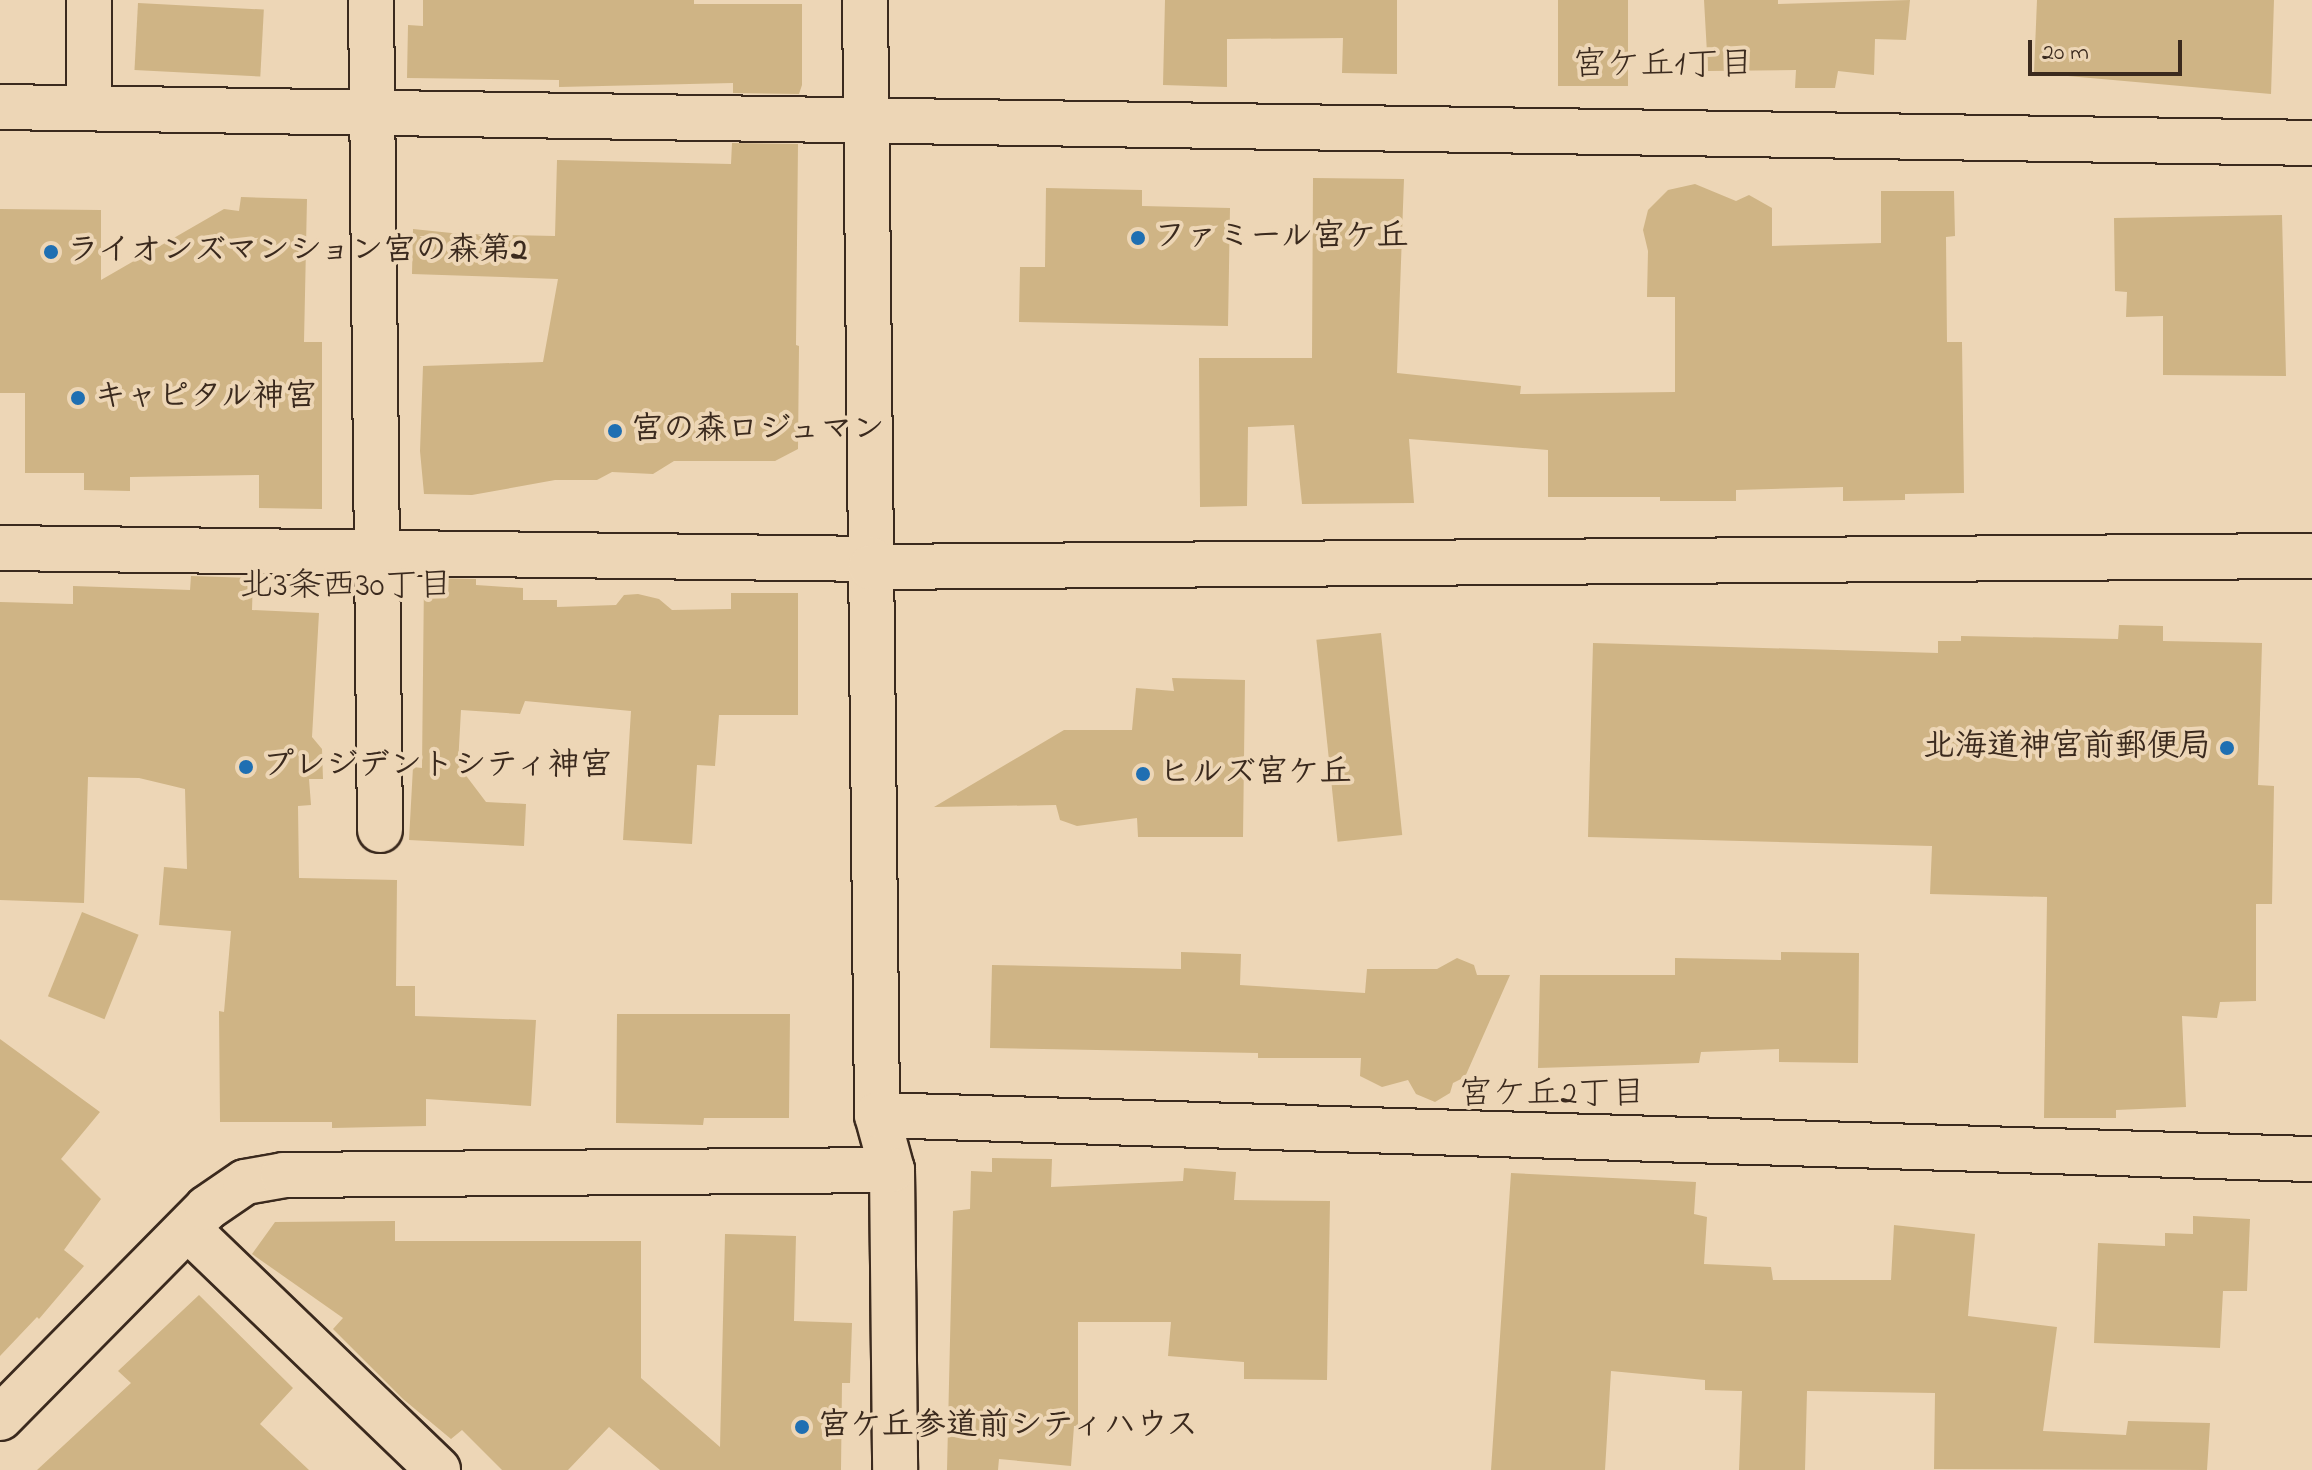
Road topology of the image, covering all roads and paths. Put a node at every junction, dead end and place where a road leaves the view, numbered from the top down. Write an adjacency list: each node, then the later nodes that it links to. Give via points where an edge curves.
1 (89, 0): 5 (street)
2 (371, 0): 6 (street)
3 (865, 0): 7 (street)
4 (0, 107): 5 (street)
5 (89, 108): 6 (street)
6 (370, 112): 7 (street); 10 (street)
7 (866, 119): 8 (street); 12 (street)
8 (2312, 143)
9 (0, 548): 10 (street)
10 (376, 551): 12 (street); 13 (street)
11 (2312, 556): 12 (street)
12 (871, 563): 14 (street)
13 (380, 830)
14 (877, 1115): 15 (street); 16 (street)
15 (2312, 1159)
16 (892, 1170): 17 (street, via 283,1175 245,1182 207,1208); 20 (street)
17 (188, 1229): 18 (street); 19 (street)
18 (0, 1418)
19 (438, 1470)
20 (895, 1470)

